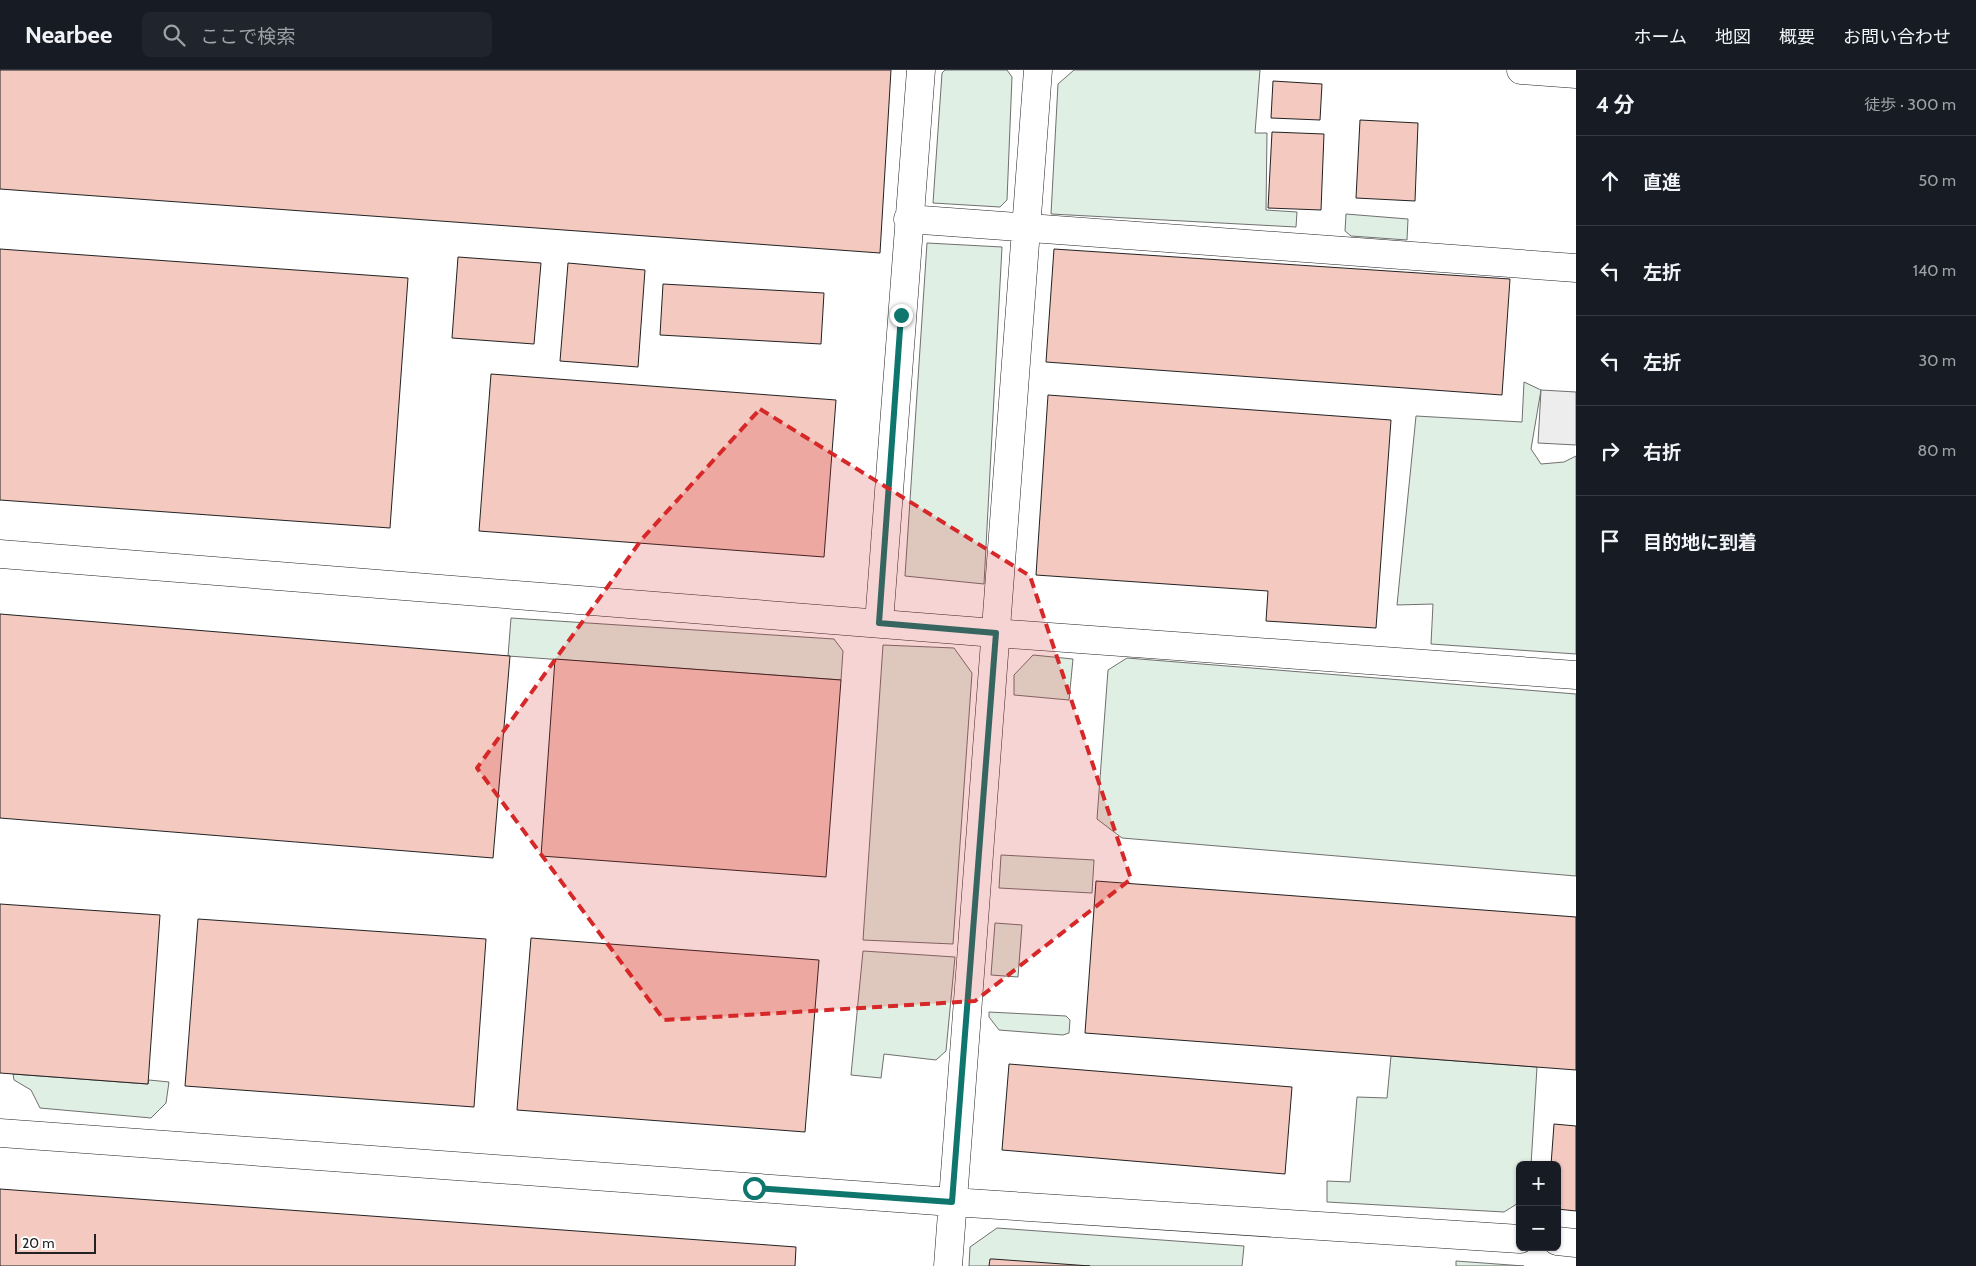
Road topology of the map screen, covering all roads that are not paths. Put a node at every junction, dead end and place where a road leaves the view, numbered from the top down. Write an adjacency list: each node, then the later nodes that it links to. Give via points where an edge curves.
1 (921, 70): 5 (lane)
2 (1038, 70): 6 (lane)
3 (1521, 70): 4 (lane)
4 (1576, 74)
5 (908, 219): 6 (lane); 9 (lane)
6 (1025, 228): 7 (lane); 10 (lane)
7 (1576, 268)
8 (0, 554): 9 (lane)
9 (879, 623): 10 (lane)
10 (996, 633): 11 (lane); 13 (lane)
11 (1576, 675)
12 (0, 1133): 13 (lane)
13 (952, 1202): 14 (lane); 17 (lane)
14 (1516, 1239)
15 (1561, 1241): 16 (lane)
16 (1576, 1242)
17 (948, 1266)

